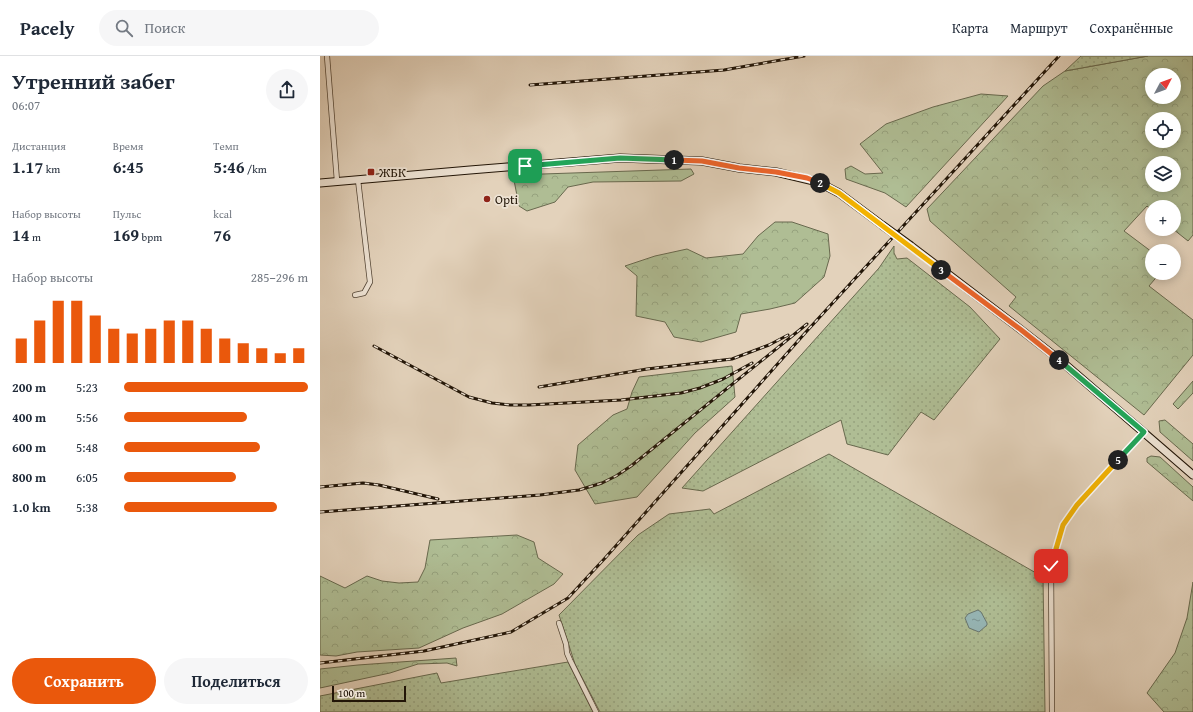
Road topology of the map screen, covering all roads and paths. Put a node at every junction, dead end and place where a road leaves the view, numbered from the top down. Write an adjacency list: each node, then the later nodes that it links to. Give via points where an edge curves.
1 (327, 56): 3 (street)
2 (358, 180): 3 (main road); 5 (street, via 370,282 364,293); 6 (main road, bridge, via 620,158 702,161 792,174 818,182 839,193 911,246 1049,352)
3 (337, 181): 4 (main road)
4 (320, 183)
5 (356, 295)
6 (1144, 432): 7 (main road); 10 (street, via 1077,505 1063,525 1051,566)
7 (1193, 475)
8 (559, 623): 9 (street, via 567,653)
9 (596, 712)
10 (1052, 712)

